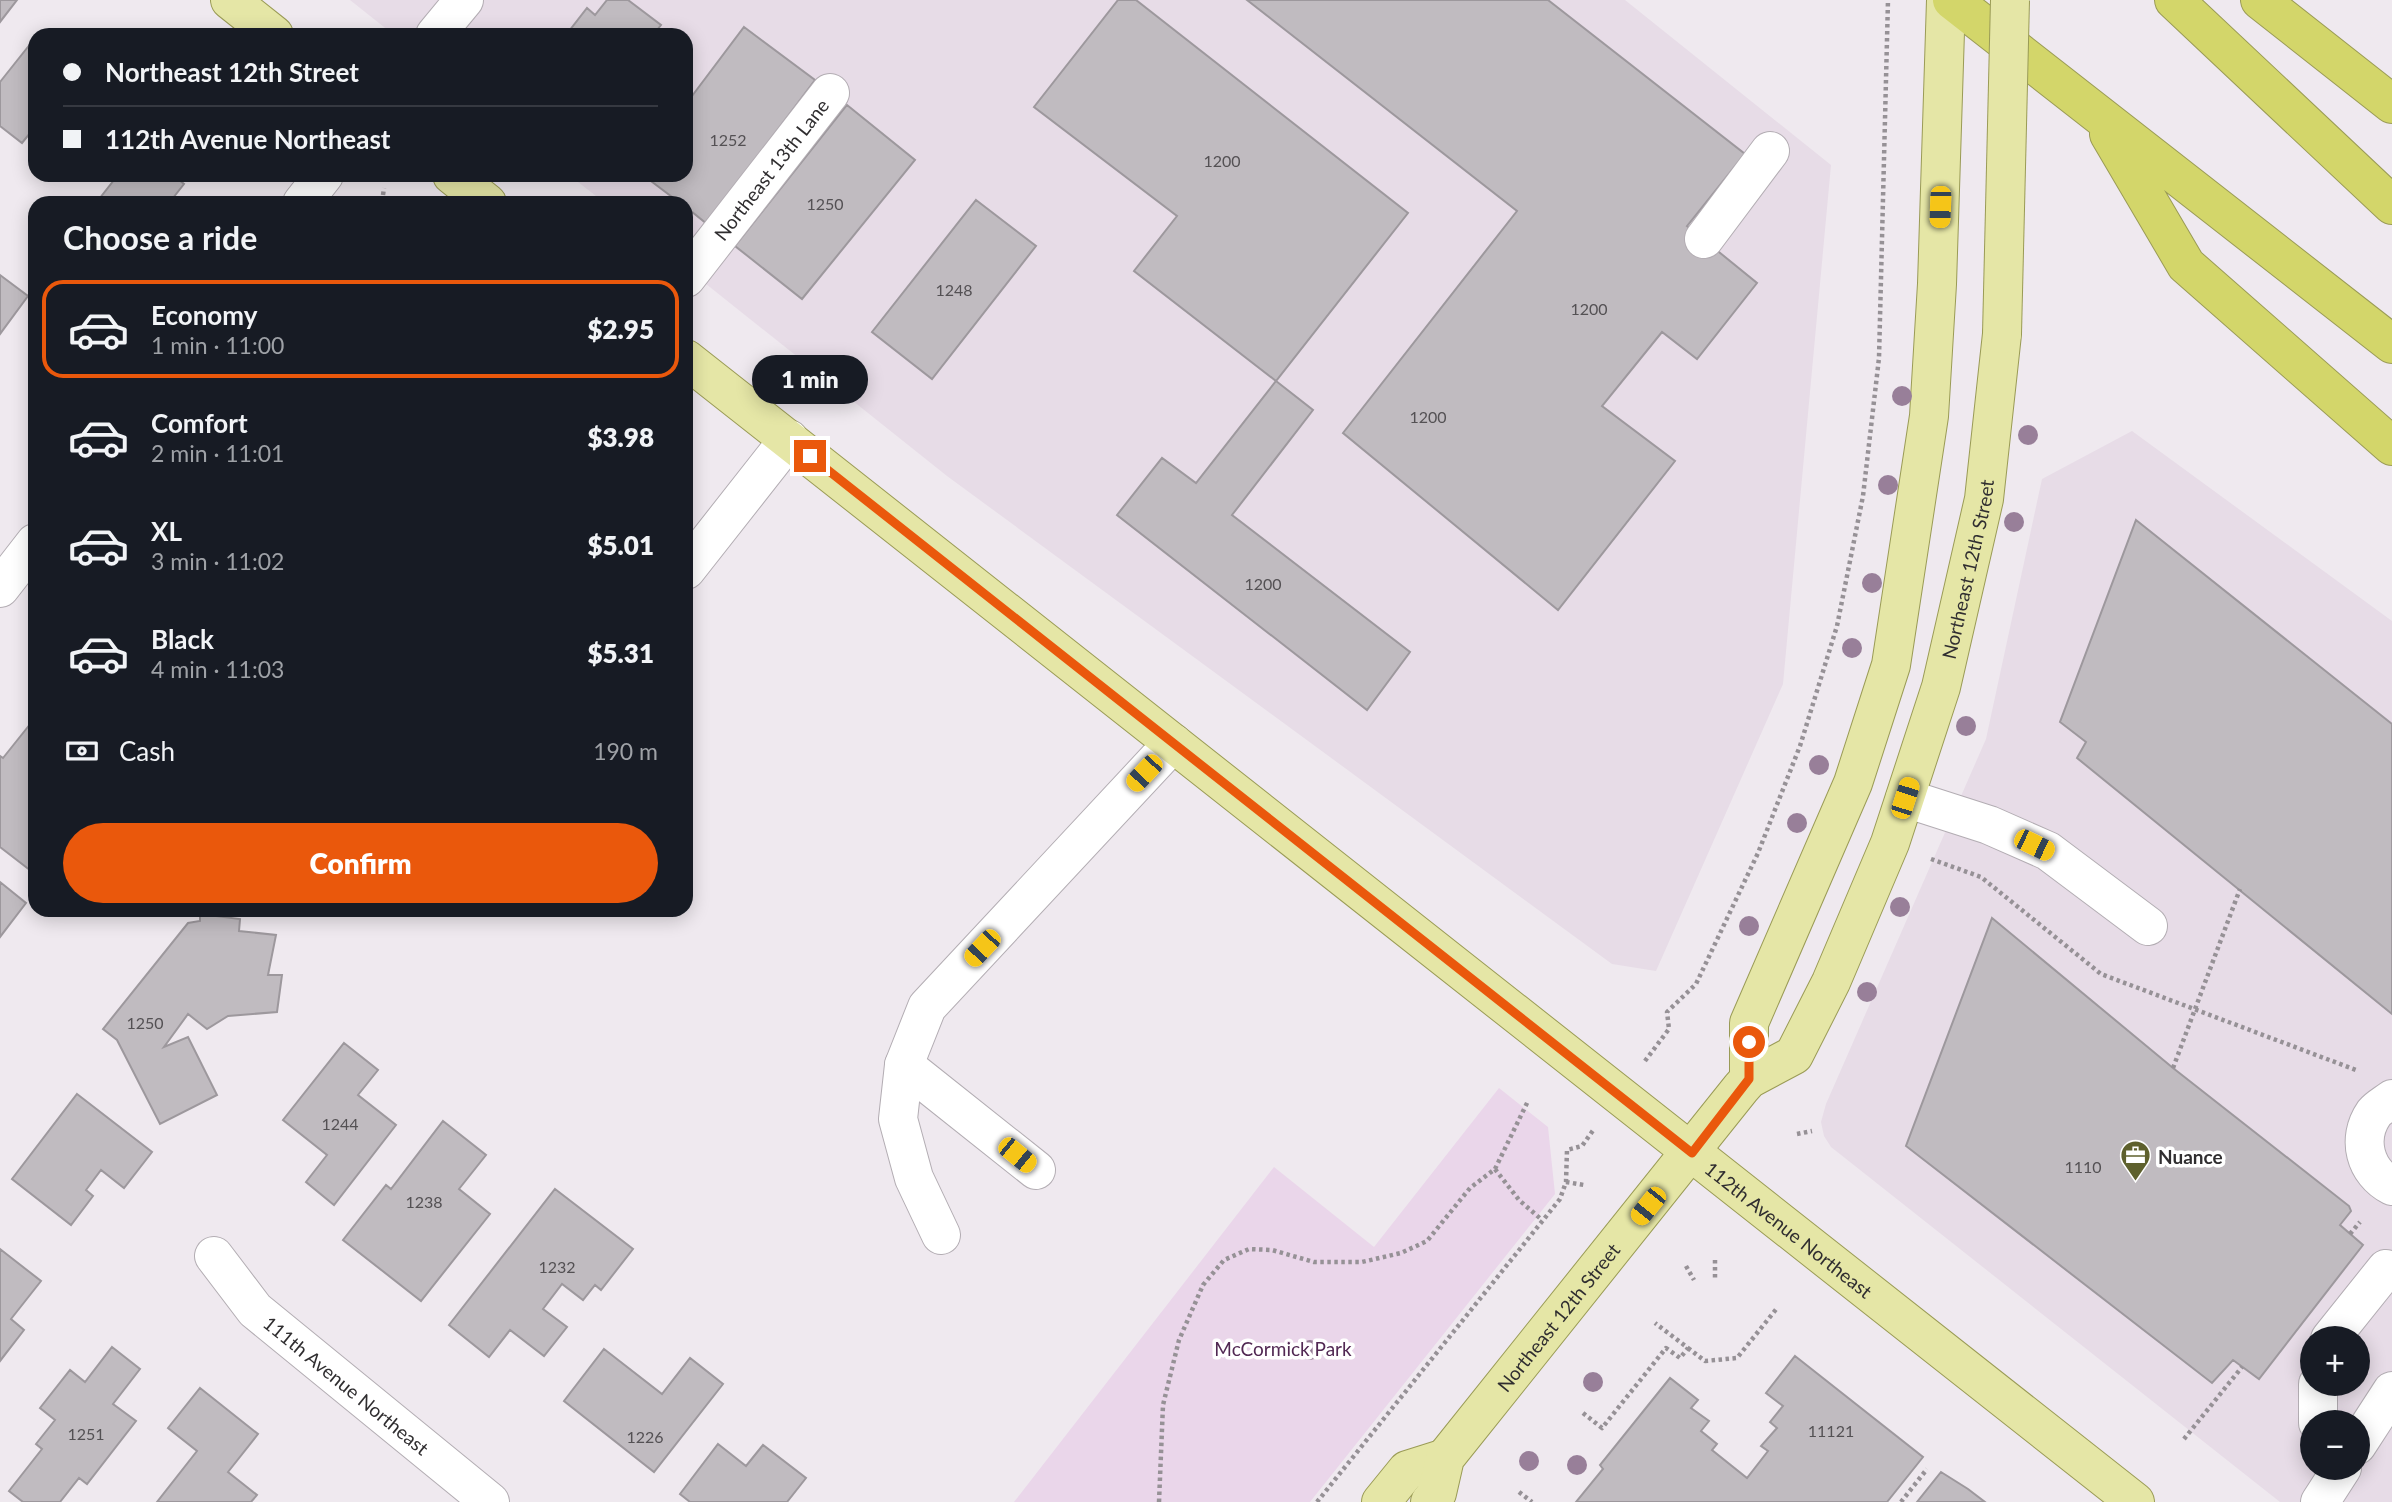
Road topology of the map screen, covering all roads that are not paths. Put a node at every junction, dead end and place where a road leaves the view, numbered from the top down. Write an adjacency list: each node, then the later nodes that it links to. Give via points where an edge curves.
1 (230, 0): 7 (main road)
2 (464, 0): 8 (street)
3 (1949, 0): 11 (highway); 31 (main road, via 1929,416 1891,665 1853,783 1749,1023)
4 (2010, 0): 28 (main road, Northeast 12th Street, bridge, via 2002,334 1984,499 1941,687)
5 (2174, 0): 17 (highway)
6 (2260, 0): 10 (highway)
7 (265, 28)
8 (441, 28)
9 (830, 93): 19 (street, Northeast 13th Lane)
10 (2392, 104)
11 (2099, 117): 20 (highway); 23 (highway, via 2186,265)
12 (1770, 151): 18 (street)
13 (318, 182): 15 (street)
14 (461, 182): 16 (main road)
15 (308, 196)
16 (478, 196)
17 (2392, 205)
18 (1704, 239)
19 (693, 269)
20 (2392, 344)
21 (693, 364): 22 (main road, 112th Avenue Northeast)
22 (789, 439): 25 (street); 27 (main road, 112th Avenue Northeast)
23 (2392, 446)
24 (28, 552): 26 (street)
25 (693, 561)
26 (0, 588)
27 (1172, 743): 30 (street, via 927,1007); 33 (main road, 112th Avenue Northeast)
28 (1905, 798): 29 (street, via 1989,825 2048,851); 31 (main road, Northeast 12th Street, via 1831,982 1794,1055)
29 (2148, 926)
30 (904, 1065): 34 (street); 36 (street, via 898,1119 914,1178)
31 (1749, 1079): 33 (main road, Northeast 12th Street)
32 (2392, 1099): 35 (street, via 2374,1113 2364,1146 2371,1171)
33 (1692, 1153): 42 (main road, Northeast 12th Street); 46 (main road, 112th Avenue Northeast)
34 (1036, 1170)
35 (2392, 1186)
36 (941, 1235)
37 (214, 1256): 43 (street, 111th Avenue Northeast, via 255,1310)
38 (2386, 1269): 39 (street)
39 (2340, 1326)
40 (2392, 1391): 41 (street)
41 (2370, 1425)
42 (1445, 1458): 44 (main road, via 1407,1470); 45 (main road, Northeast 12th Street, via 1437,1493)
43 (490, 1502)
44 (1381, 1502)
45 (1430, 1502)
46 (2135, 1502)

